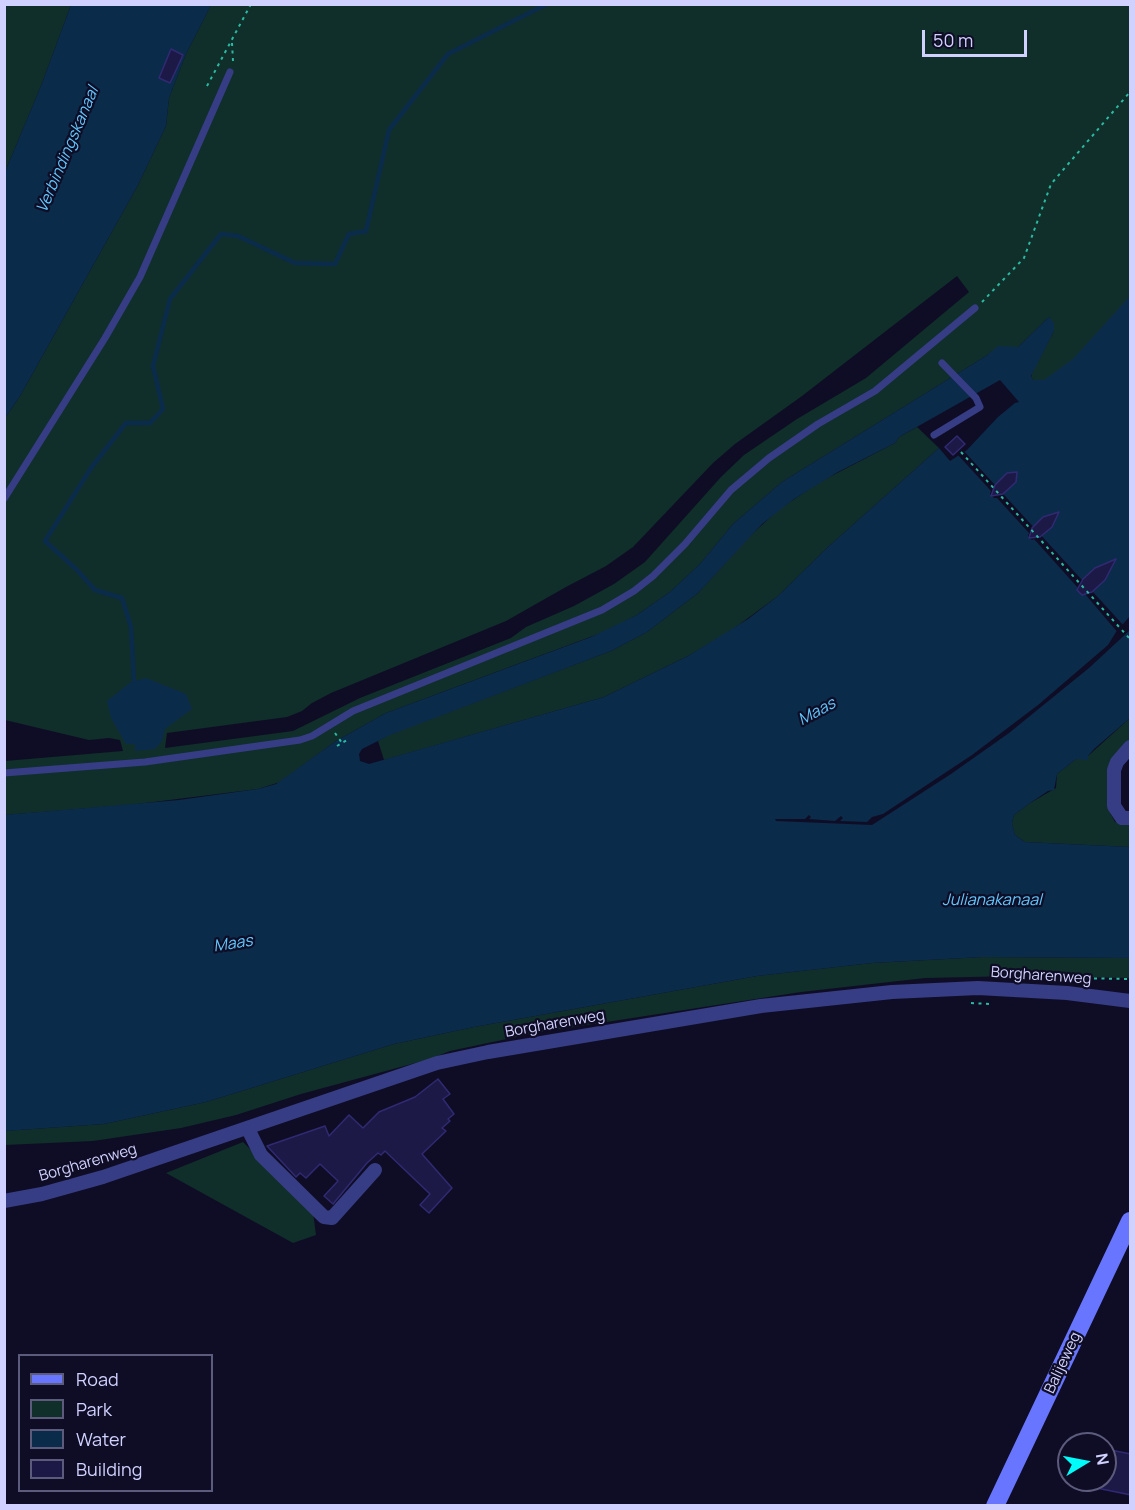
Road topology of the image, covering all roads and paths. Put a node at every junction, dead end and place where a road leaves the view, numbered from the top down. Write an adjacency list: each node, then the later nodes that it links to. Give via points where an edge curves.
1 (251, 4): 2 (path)
2 (232, 40): 3 (path); 4 (path)
3 (230, 72): 10 (lane, via 140,277)
4 (207, 86)
5 (1131, 92): 6 (path, via 1051,184 1024,258)
6 (975, 308): 17 (lane, via 884,385 769,458 731,490 653,576 602,610 353,711 300,740 145,762)
7 (942, 363): 8 (lane, via 980,406)
8 (934, 435)
9 (961, 452): 11 (path)
10 (4, 498)
11 (1131, 639)
12 (338, 737): 14 (path)
13 (347, 740): 14 (path)
14 (342, 743): 15 (path)
15 (337, 746)
16 (1131, 747): 18 (street, via 1114,770 1114,806 1122,818)
17 (4, 773)
18 (1131, 818)
19 (1131, 1001): 22 (street, Borgharenweg, via 978,988 892,992 761,1006 436,1063)
20 (962, 1003): 21 (path)
21 (995, 1004)
22 (248, 1129): 23 (street, via 261,1155 324,1217 332,1218); 24 (street, Borgharenweg, via 103,1177)
23 (375, 1170)
24 (4, 1201)
25 (1131, 1221): 26 (street, Balijeweg)
26 (995, 1506)

